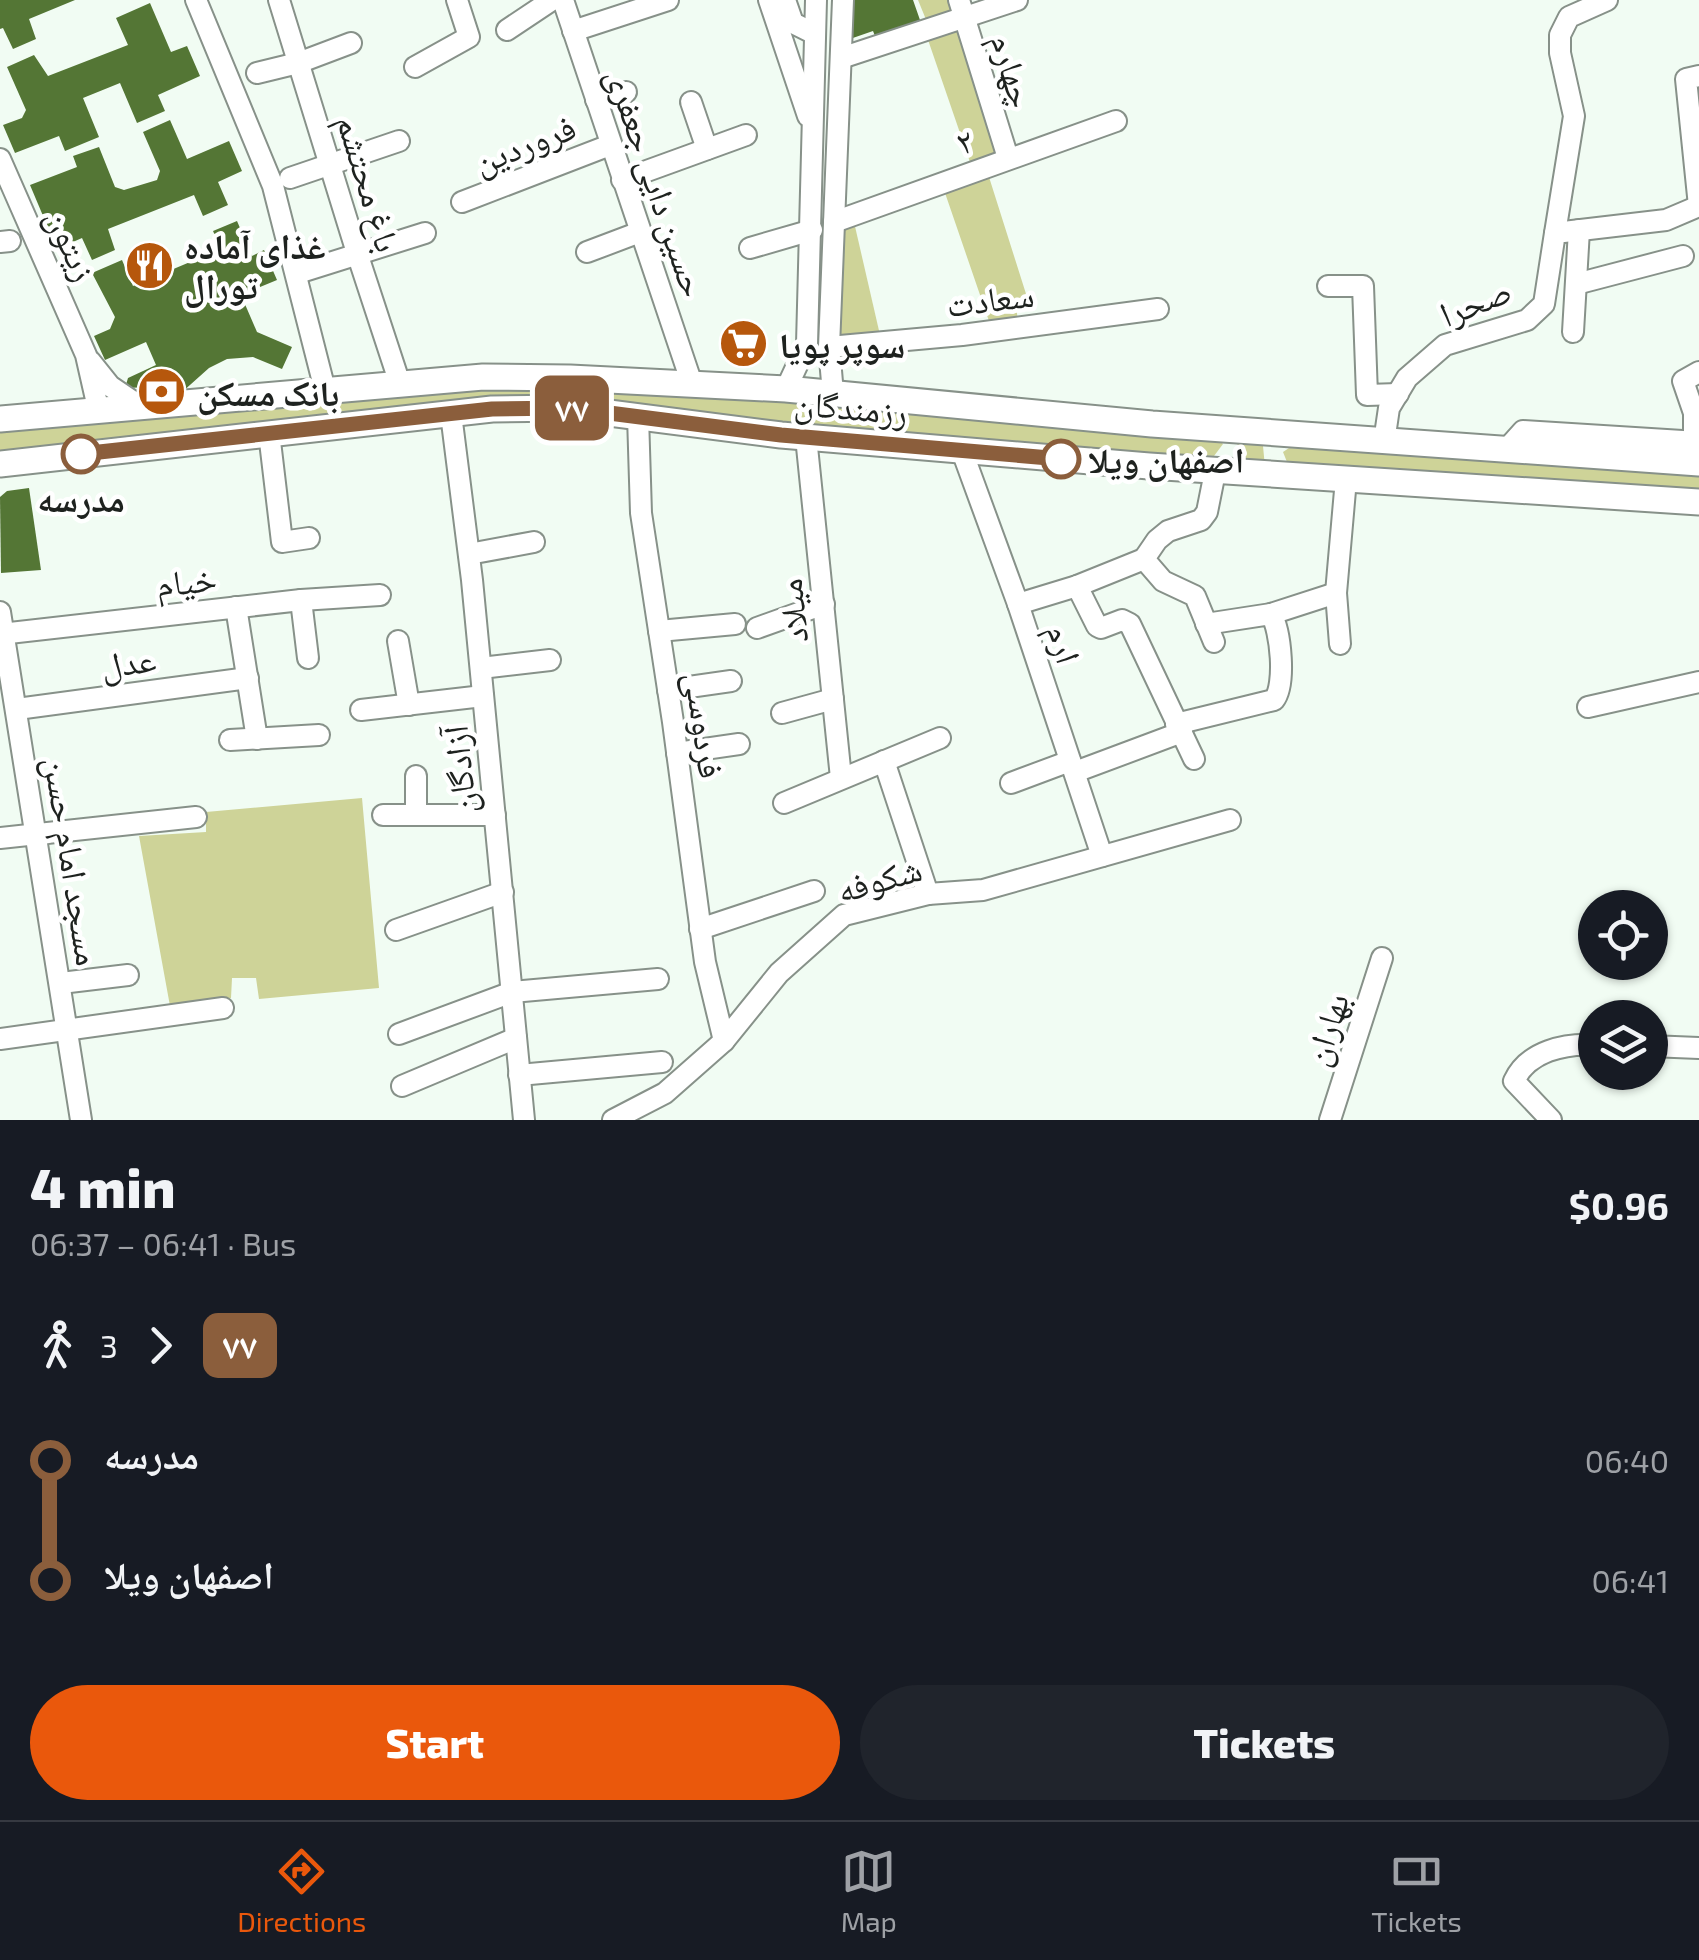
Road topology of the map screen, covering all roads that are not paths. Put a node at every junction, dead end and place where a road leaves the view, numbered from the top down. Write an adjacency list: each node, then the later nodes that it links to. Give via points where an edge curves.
1 (196, 0): 60 (street, via 273,186)
2 (280, 0): 20 (street, باغ محتشم)
3 (457, 0): 21 (street, via 469,37)
4 (552, 0): 15 (street)
5 (563, 0): 16 (street, حسین دایی جعفری)
6 (668, 0): 13 (street)
7 (769, 0): 28 (street)
8 (786, 0): 17 (street, via 793,24)
9 (816, 0): 17 (street)
10 (843, 0): 19 (street)
11 (1017, 0): 14 (street)
12 (1607, 0): 45 (street, صحرا, via 1569,17 1560,36 1574,116)
13 (614, 8): 16 (street)
14 (962, 9): 19 (street); 33 (street, چهارم)
15 (507, 30)
16 (573, 31): 25 (street, حسین دایی جعفری)
17 (815, 34): 28 (street)
18 (350, 42): 20 (street)
19 (841, 58): 40 (street)
20 (298, 63): 22 (street); 35 (street, باغ محتشم)
21 (415, 67)
22 (257, 73)
23 (1699, 76): 39 (street, via 1686,79)
24 (626, 92): 25 (street)
25 (596, 100): 31 (street, حسین دایی جعفری)
26 (692, 102): 32 (street)
27 (1116, 121): 33 (street, ۲)
28 (814, 131): 41 (street)
29 (746, 135): 32 (street)
30 (399, 140): 35 (street)
31 (610, 145): 37 (street, حسین دایی جعفری); 38 (street, فروردین)
32 (707, 149): 37 (street)
33 (1008, 158): 40 (street, ۲)
34 (0, 159): 56 (street, زیتون)
35 (331, 164): 36 (street); 48 (street, باغ محتشم)
36 (290, 178)
37 (622, 180): 43 (street, حسین دایی جعفری)
38 (462, 202)
39 (1699, 206): 42 (street, via 1666,220)
40 (834, 222): 55 (street)
41 (812, 230): 46 (street); 61 (street, via 807,344)
42 (1579, 230): 45 (street); 51 (street)
43 (640, 232): 47 (street); 59 (street, حسین دایی جعفری)
44 (424, 233): 48 (street)
45 (1555, 233): 63 (street, صحرا, via 1544,304 1527,320 1445,345)
46 (750, 248)
47 (587, 252)
48 (358, 256): 50 (street); 58 (street, باغ محتشم)
49 (1683, 256): 51 (street)
50 (301, 272)
51 (1576, 284): 54 (street)
52 (1328, 286): 63 (street, via 1363,286 1366,395)
53 (1158, 309): 55 (street, سعادت)
54 (1573, 332)
55 (829, 347): 62 (street)
56 (86, 355): 64 (street, via 110,386); 65 (street)
57 (1699, 372): 75 (street, via 1683,381 1694,413)
58 (400, 384): 59 (main road, رزمندگان, via 483,377); 60 (main road, رزمندگان)
59 (692, 384): 61 (main road, رزمندگان)
60 (325, 390): 64 (main road, رزمندگان)
61 (786, 390): 62 (main road, رزمندگان)
62 (834, 394): 69 (main road, رزمندگان)
63 (1398, 394): 73 (street, صحرا)
64 (138, 405): 65 (main road, رزمندگان)
65 (98, 408): 68 (main road, رزمندگان)
66 (451, 414): 67 (main road, رزمندگان, via 570,408); 70 (main road, رزمندگان); 83 (street, آزادگان)
67 (638, 416): 72 (main road, رزمندگان); 96 (street, فردوسی, via 641,513)
68 (0, 419)
69 (1225, 430): 71 (main road, رزمندگان); 77 (main road, via 1235,446 1233,459)
70 (270, 433): 76 (main road, رزمندگان); 81 (street, via 282,542)
71 (1286, 434): 73 (main road, رزمندگان); 78 (main road, via 1272,444)
72 (806, 437): 74 (main road, رزمندگان); 89 (street, میلاد)
73 (1384, 442): 75 (main road, رزمندگان, via 1504,451)
74 (962, 450): 77 (main road, رزمندگان); 90 (street, ارم)
75 (1696, 452)
76 (0, 464)
77 (1219, 471): 78 (main road, رزمندگان); 84 (street, via 1208,512 1168,531)
78 (1278, 475): 79 (main road, رزمندگان)
79 (1346, 480): 80 (main road, رزمندگان); 86 (street)
80 (1699, 502)
81 (310, 538)
82 (534, 542): 83 (street)
83 (469, 554): 102 (street, آزادگان)
84 (1144, 559): 85 (street); 93 (street, via 1163,581 1195,596 1210,633)
85 (1077, 586): 90 (street); 114 (street, via 1096,626 1130,624)
86 (1336, 592): 93 (street); 99 (street)
87 (380, 595): 88 (street, خیام)
88 (300, 600): 91 (street, خیام); 100 (street)
89 (824, 604): 95 (street); 108 (street, میلاد)
90 (1018, 604): 123 (street, ارم)
91 (236, 607): 97 (street, خیام); 103 (street)
92 (0, 612): 97 (street, مسجد امام حسن)
93 (1271, 614): 114 (street, via 1280,642 1277,697)
94 (735, 624): 96 (street)
95 (757, 628)
96 (660, 632): 106 (street, فردوسی)
97 (2, 634): 111 (street, مسجد امام حسن)
98 (398, 641): 109 (street)
99 (1340, 644)
100 (308, 658)
101 (550, 660): 102 (street)
102 (480, 668): 107 (street, آزادگان)
103 (248, 678): 111 (street, عدل); 117 (street)
104 (732, 681): 106 (street)
105 (1699, 682): 110 (street)
106 (668, 690): 120 (street, فردوسی)
107 (483, 696): 109 (street); 130 (street, آزادگان)
108 (833, 699): 113 (street); 125 (street, میلاد)
109 (409, 705): 112 (street)
110 (1588, 707)
111 (17, 709): 133 (street, مسجد امام حسن)
112 (361, 710)
113 (782, 713)
114 (1179, 728): 121 (street); 123 (street)
115 (319, 735): 117 (street)
116 (940, 738): 122 (street)
117 (258, 739): 118 (street)
118 (230, 740)
119 (739, 744): 120 (street)
120 (677, 753): 139 (street, فردوسی)
121 (1194, 759)
122 (884, 760): 125 (street); 138 (street)
123 (1072, 767): 126 (street); 135 (street, ارم)
124 (416, 776): 129 (street)
125 (841, 778): 127 (street)
126 (1011, 783)
127 (784, 803)
128 (383, 815): 129 (street)
129 (416, 815): 130 (street)
130 (495, 815): 137 (street, آزادگان)
131 (196, 818): 133 (street)
132 (1230, 820): 135 (street, شکوفه)
133 (37, 834): 134 (street); 144 (street, مسجد امام حسن)
134 (0, 838)
135 (1102, 856): 138 (street, شکوفه, via 982,890)
136 (814, 891): 139 (street)
137 (503, 892): 140 (street); 145 (street, آزادگان)
138 (928, 894): 151 (street, شکوفه, via 844,915 779,973)
139 (700, 929): 151 (street, فردوسی)
140 (396, 930)
141 (1382, 958): 158 (street, بهاران)
142 (128, 975): 144 (street)
143 (658, 979): 145 (street)
144 (60, 983): 147 (street, مسجد امام حسن)
145 (512, 992): 148 (street); 149 (street, آزادگان)
146 (223, 1008): 147 (street)
147 (68, 1031): 150 (street); 159 (street, مسجد امام حسن)
148 (399, 1034)
149 (516, 1038): 156 (street, آزادگان); 157 (street)
150 (0, 1039)
151 (724, 1041): 161 (street, شکوفه, via 664,1092)
152 (1578, 1044): 162 (street, via 1556,1047 1514,1081)
153 (1668, 1047): 154 (street)
154 (1699, 1048)
155 (662, 1062): 156 (street)
156 (520, 1075): 160 (street, آزادگان)
157 (402, 1086)
158 (1324, 1119)
159 (81, 1120)
160 (524, 1120)
161 (613, 1120)
162 (1551, 1120)

